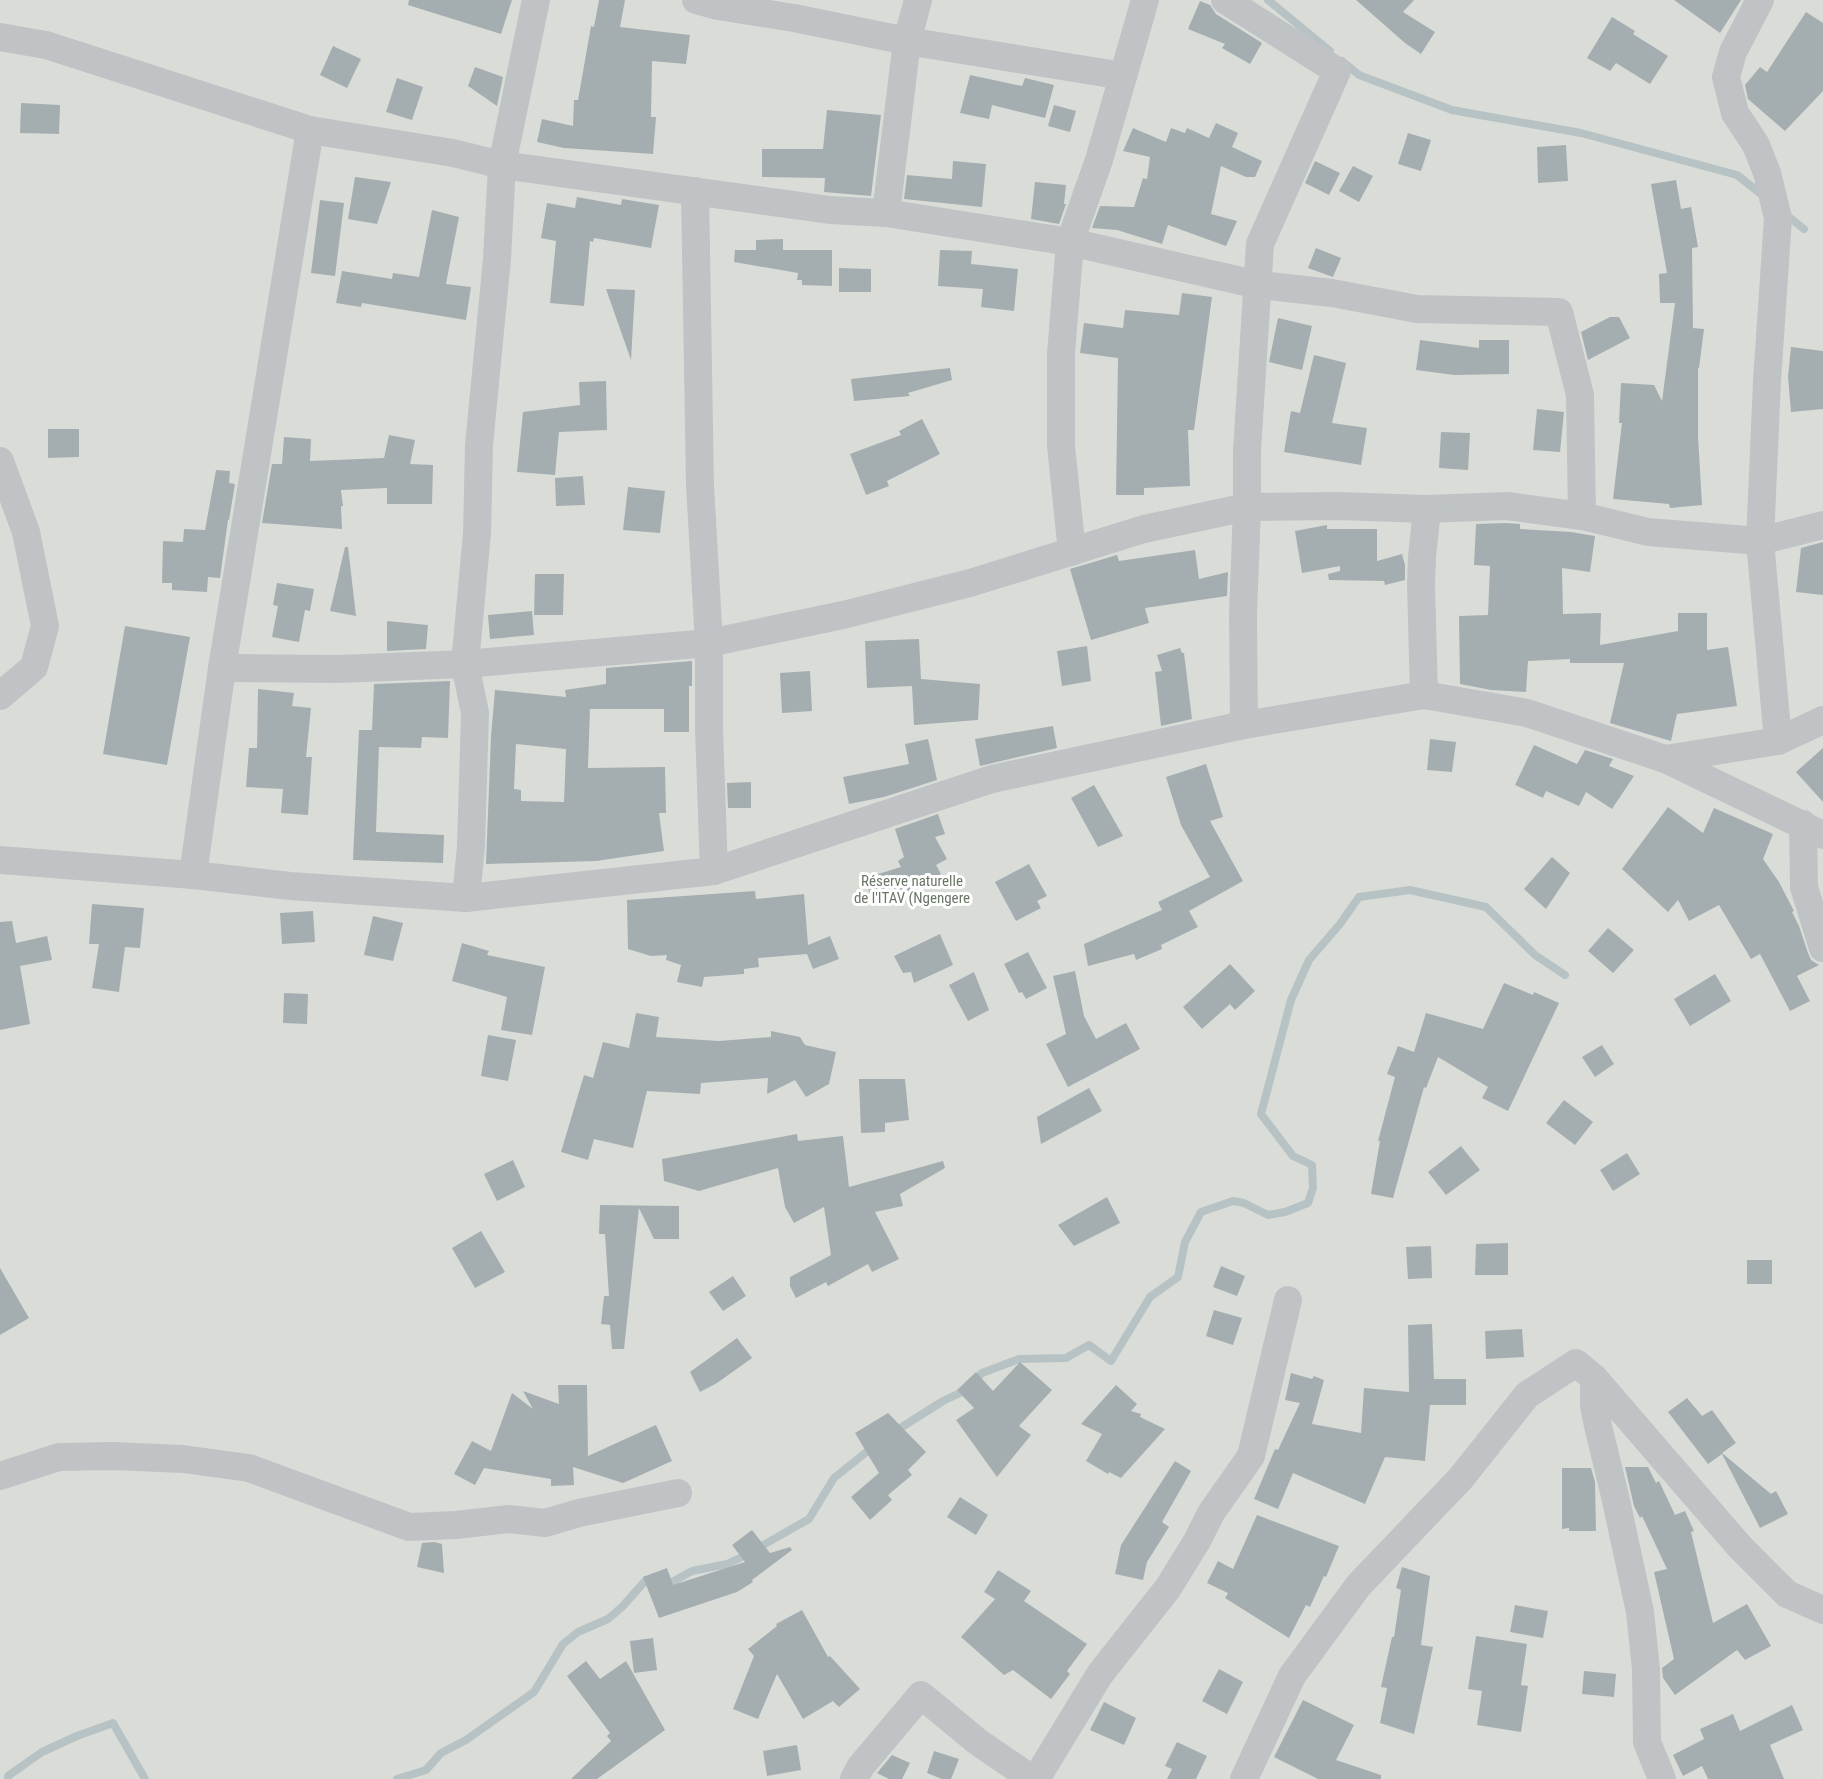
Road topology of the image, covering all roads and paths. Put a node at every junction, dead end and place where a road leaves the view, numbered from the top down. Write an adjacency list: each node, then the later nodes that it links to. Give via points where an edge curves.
1 (536, 0): 11 (street)
2 (696, 0): 8 (street)
3 (918, 0): 8 (street)
4 (1145, 0): 9 (street)
5 (1225, 0): 15 (street, via 1336,71 1260,244)
6 (1760, 0): 21 (street, via 1733,52 1726,77 1735,113 1756,145 1767,173 1777,220)
7 (0, 37): 10 (street, via 46,45)
8 (907, 41): 9 (street); 13 (street)
9 (1123, 76): 14 (street)
10 (310, 130): 11 (street, via 453,153); 25 (street)
11 (502, 165): 12 (street); 24 (street)
12 (695, 191): 13 (street, via 830,210); 23 (street, via 700,485)
13 (886, 213): 14 (street)
14 (1070, 242): 15 (street); 22 (street, via 1061,354 1061,446)
15 (1259, 285): 17 (street); 19 (street, via 1332,293 1417,309 1559,312 1580,395)
16 (0, 461): 27 (street, via 26,532 45,626 34,667)
17 (1247, 507): 18 (street); 22 (street, via 1144,529); 29 (street)
18 (1427, 509): 19 (street, via 1507,506); 26 (street, via 1421,575)
19 (1582, 516): 21 (street, via 1648,532)
20 (1823, 525): 21 (street)
21 (1760, 541): 30 (street)
22 (1072, 552): 23 (street, via 855,612)
23 (709, 643): 24 (street); 34 (street)
24 (465, 664): 25 (street); 36 (street, via 475,713)
25 (222, 668): 35 (street)
26 (1424, 695): 29 (street); 31 (street, via 1527,713)
27 (0, 696)
28 (1823, 720): 30 (street)
29 (1244, 725): 34 (street, via 992,779)
30 (1778, 741): 31 (street)
31 (1665, 759): 32 (street)
32 (1813, 830): 37 (street, via 1804,887)
33 (0, 860): 35 (street)
34 (714, 871): 36 (street)
35 (193, 875): 36 (street)
36 (466, 898)
37 (1823, 948)
38 (1288, 1300): 44 (street, via 1251,1456 1211,1513 1168,1588 1100,1674)
39 (1594, 1378): 42 (street, via 1740,1547 1787,1594); 45 (street, via 1576,1363 1527,1395 1461,1478 1358,1586 1292,1676); 46 (street, via 1594,1406 1640,1612 1647,1742)
40 (0, 1476): 41 (street, via 59,1457 183,1459 249,1468 409,1527 509,1519 545,1523)
41 (678, 1493)
42 (1823, 1610)
43 (854, 1779): 44 (street, via 921,1695 978,1742)
44 (1034, 1779)
45 (1245, 1779)
46 (1662, 1779)

